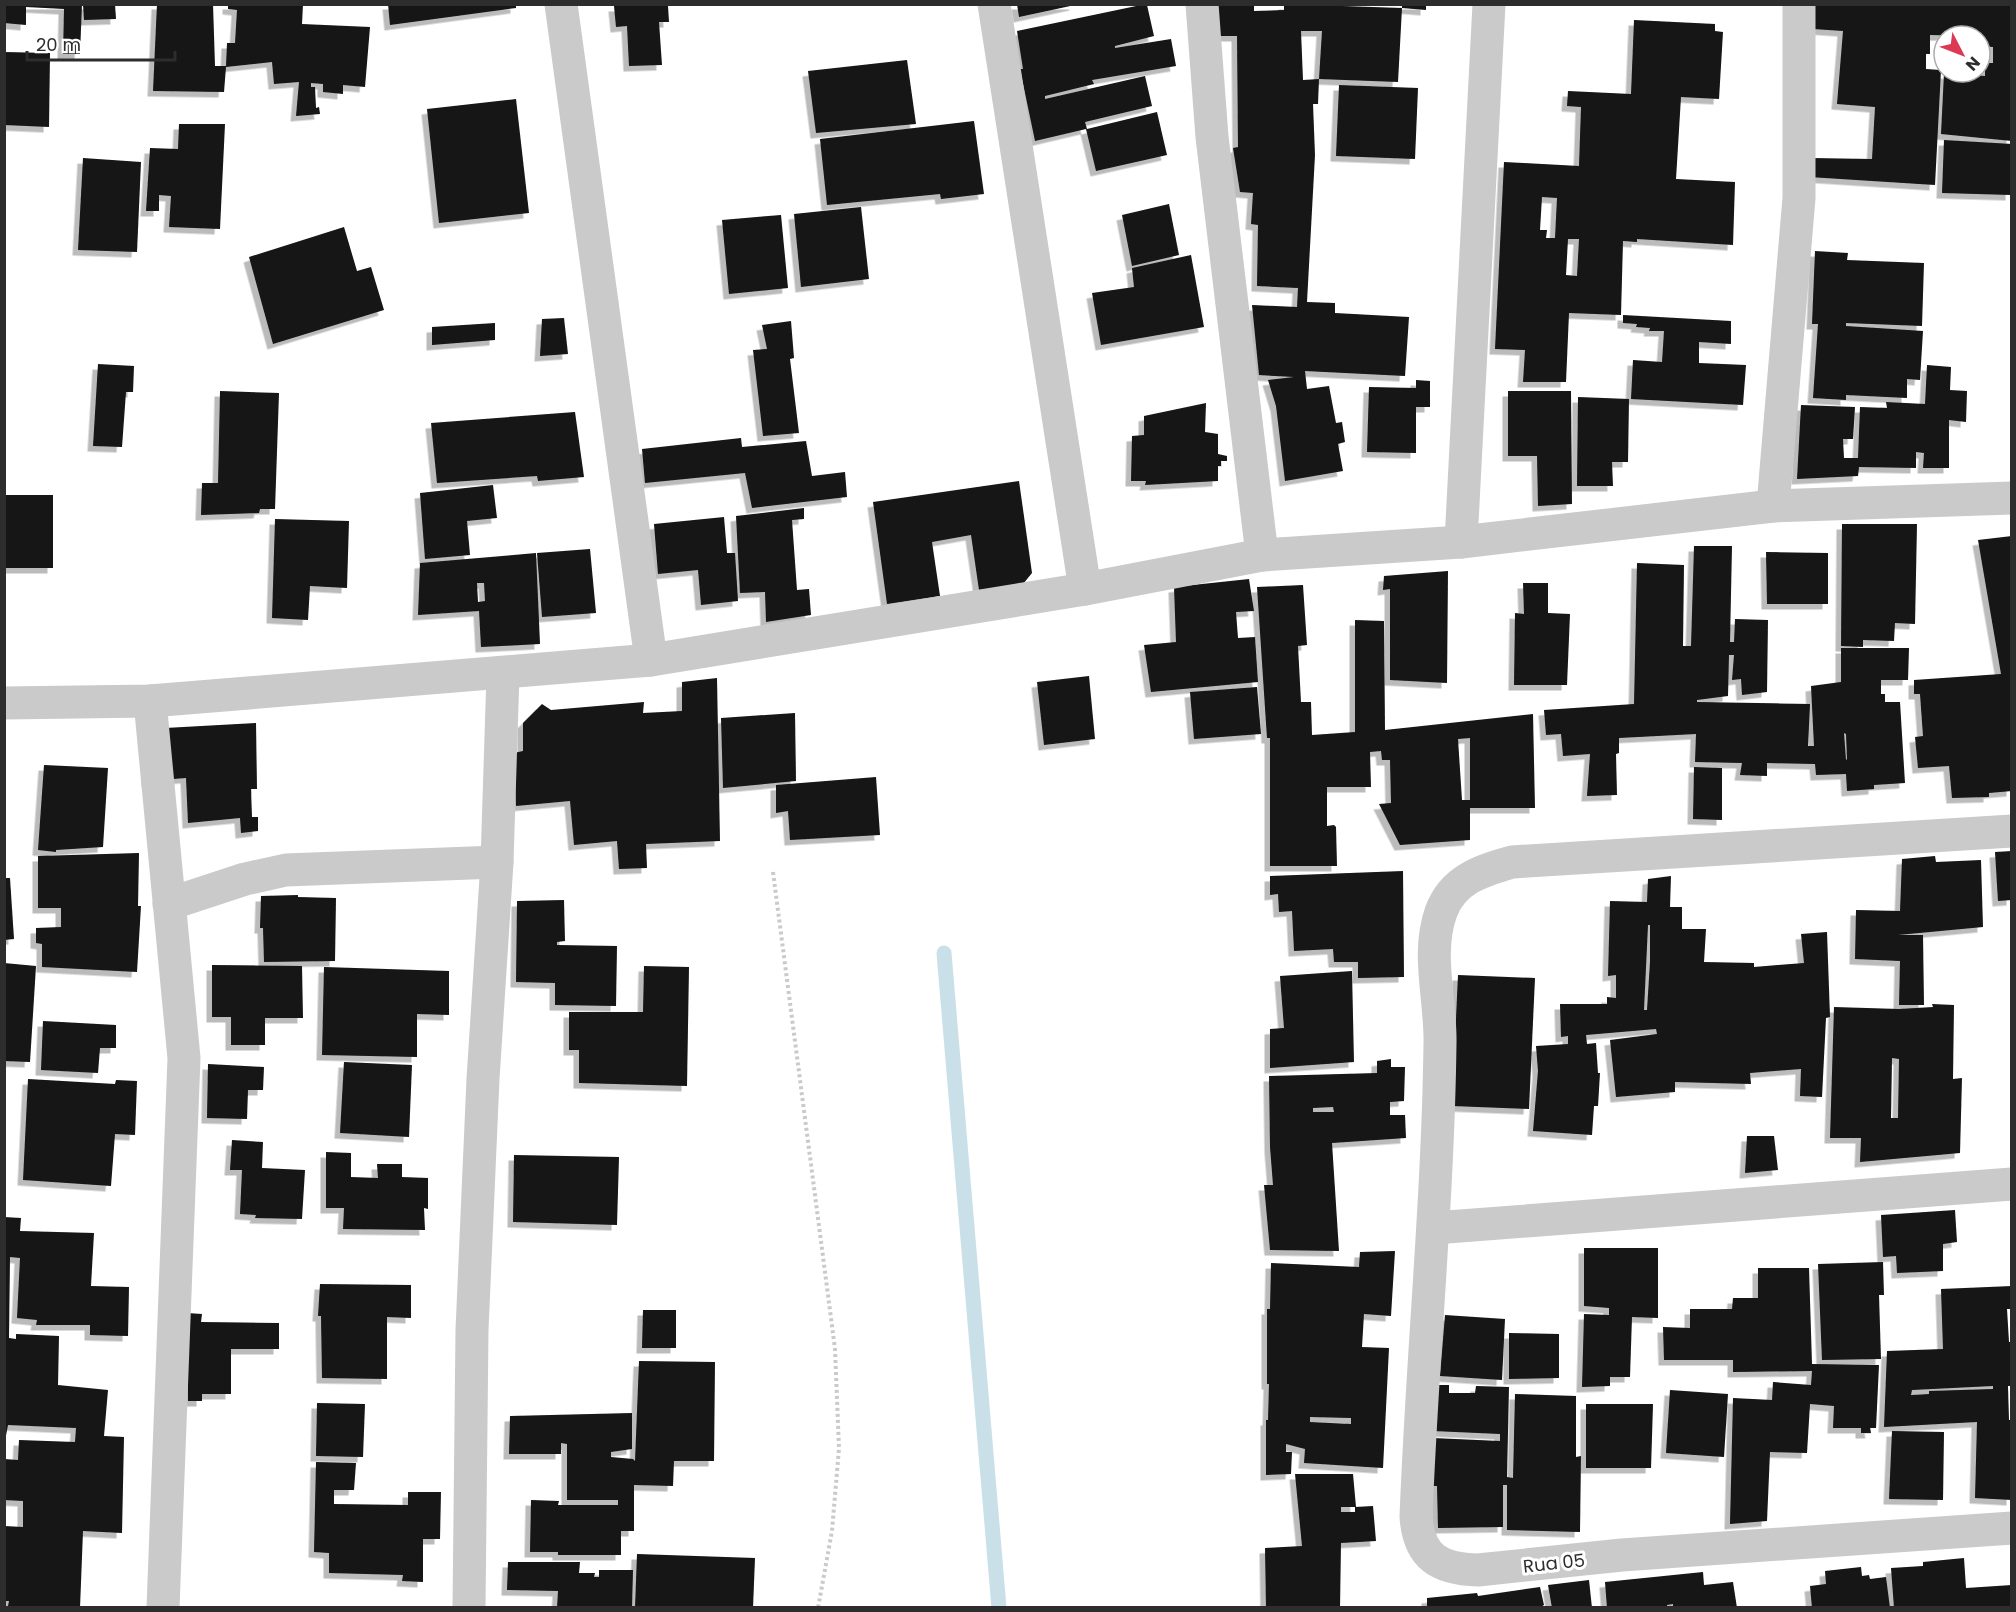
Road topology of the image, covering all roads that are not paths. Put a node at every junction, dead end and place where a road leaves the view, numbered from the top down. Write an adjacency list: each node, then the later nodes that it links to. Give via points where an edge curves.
1 (561, 4): 11 (street)
2 (994, 4): 10 (street)
3 (1202, 4): 9 (street, via 1212,137)
4 (1489, 4): 8 (street)
5 (1799, 4): 7 (street, via 1799,198)
6 (2012, 498): 7 (street)
7 (1773, 506): 8 (street)
8 (1461, 542): 9 (street)
9 (1262, 555): 10 (street)
10 (1085, 589): 11 (street)
11 (651, 660): 12 (street)
12 (504, 674): 13 (street); 16 (street)
13 (150, 701): 14 (street); 17 (street)
14 (4, 703)
15 (2012, 831): 19 (street, Rua 05, via 1512,862 1462,881 1442,911 1435,946 1440,1042)
16 (497, 862): 17 (street, via 286,870 244,879); 22 (street, via 472,1330)
17 (169, 904): 21 (street, via 184,1058)
18 (2012, 1184): 19 (street)
19 (1434, 1228): 20 (street, Rua 05, via 1416,1516 1420,1543 1443,1564 1478,1570 1622,1555)
20 (2012, 1528)
21 (163, 1608)
22 (469, 1608)

